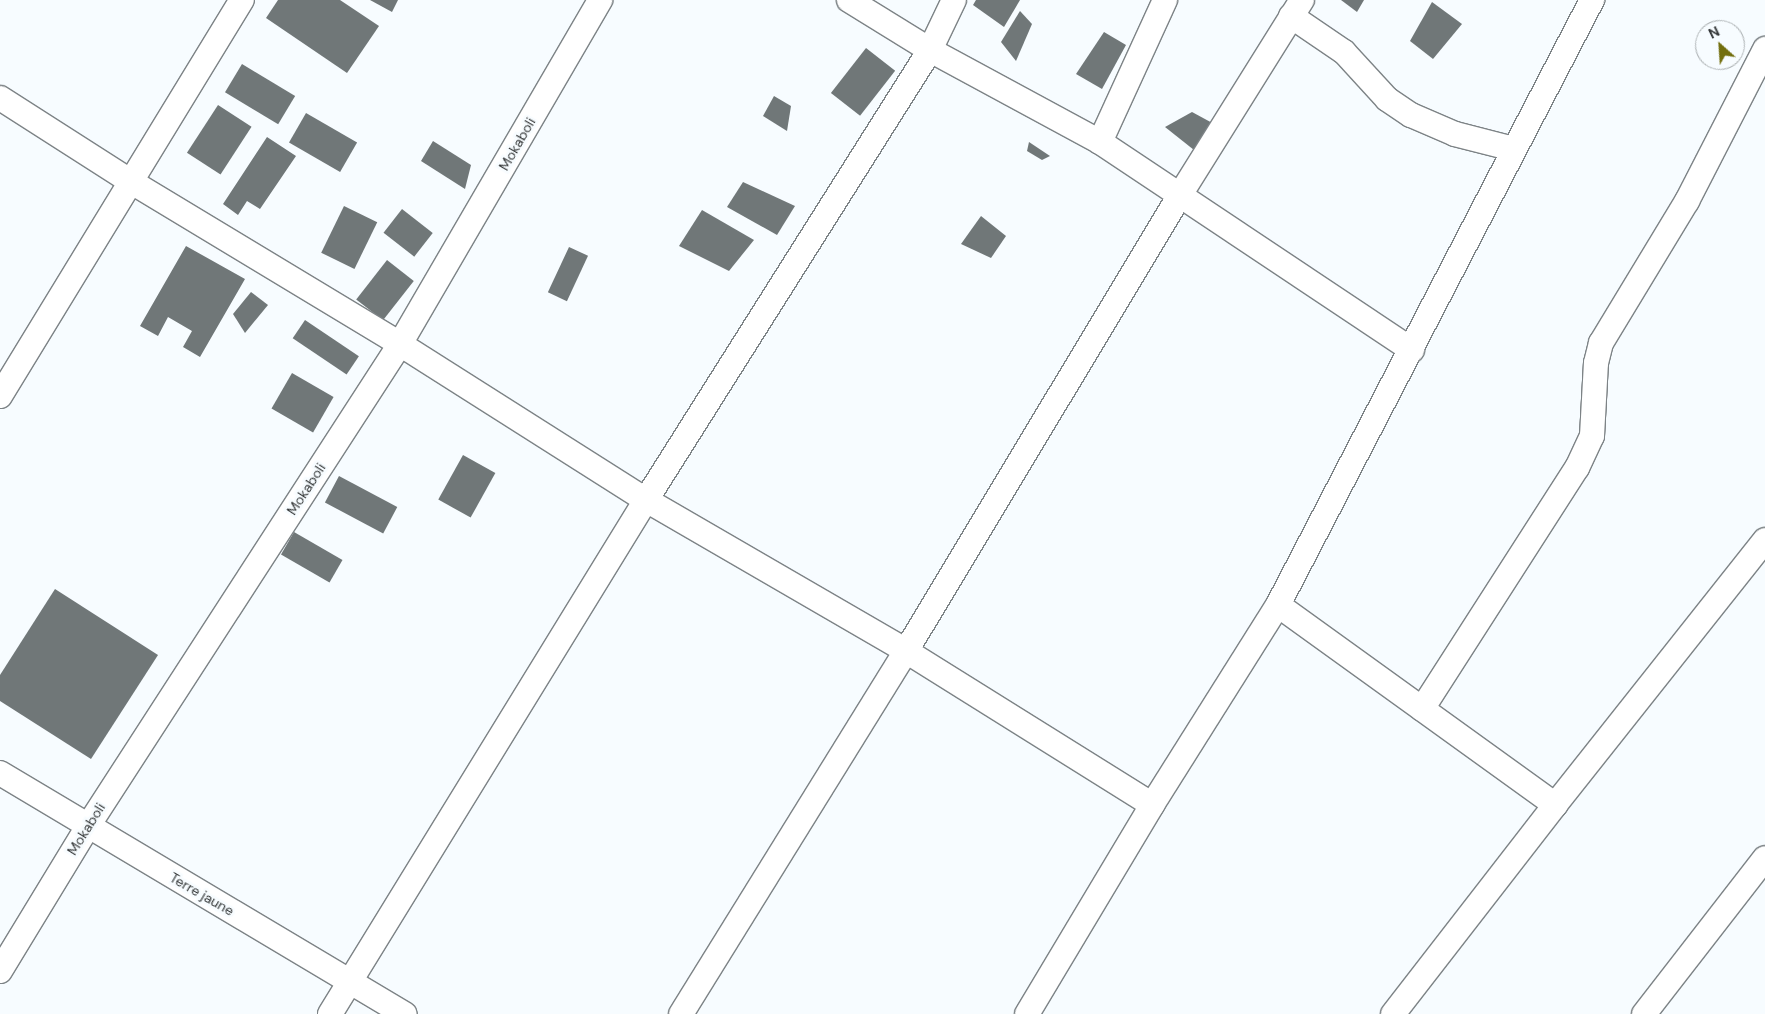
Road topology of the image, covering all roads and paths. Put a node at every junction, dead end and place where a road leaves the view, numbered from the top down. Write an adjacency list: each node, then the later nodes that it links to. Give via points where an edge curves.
1 (242, 0): 13 (street)
2 (600, 0): 15 (street, Mokaboli)
3 (849, 0): 9 (street)
4 (954, 0): 9 (street)
5 (1165, 0): 11 (street)
6 (1592, 0): 12 (street)
7 (1297, 8): 12 (street, via 1387,99 1411,116 1455,134); 14 (street)
8 (1765, 49): 22 (street, via 1687,200 1602,343 1596,363 1592,436 1577,468)
9 (930, 50): 11 (street); 18 (street)
10 (0, 98): 13 (street)
11 (1100, 142): 14 (street)
12 (1514, 149): 16 (street)
13 (130, 180): 15 (street); 17 (street)
14 (1180, 196): 16 (street); 21 (street)
15 (400, 344): 18 (street); 26 (street, Mokaboli)
16 (1412, 350): 20 (street)
17 (0, 396)
18 (646, 500): 21 (street); 29 (street)
19 (1765, 540): 25 (street)
20 (1278, 605): 22 (street); 24 (street)
21 (906, 651): 24 (street); 32 (street)
22 (1422, 709): 25 (street)
23 (0, 773): 26 (street, Terre jaune)
24 (1152, 805): 33 (street)
25 (1554, 805): 34 (street)
26 (88, 826): 28 (street, Mokaboli); 29 (street, Terre jaune)
27 (1765, 858): 35 (street)
28 (0, 972)
29 (350, 981): 30 (street); 31 (street, Terre jaune)
30 (330, 1014)
31 (405, 1014)
32 (681, 1014)
33 (1027, 1014)
34 (1394, 1014)
35 (1644, 1014)

